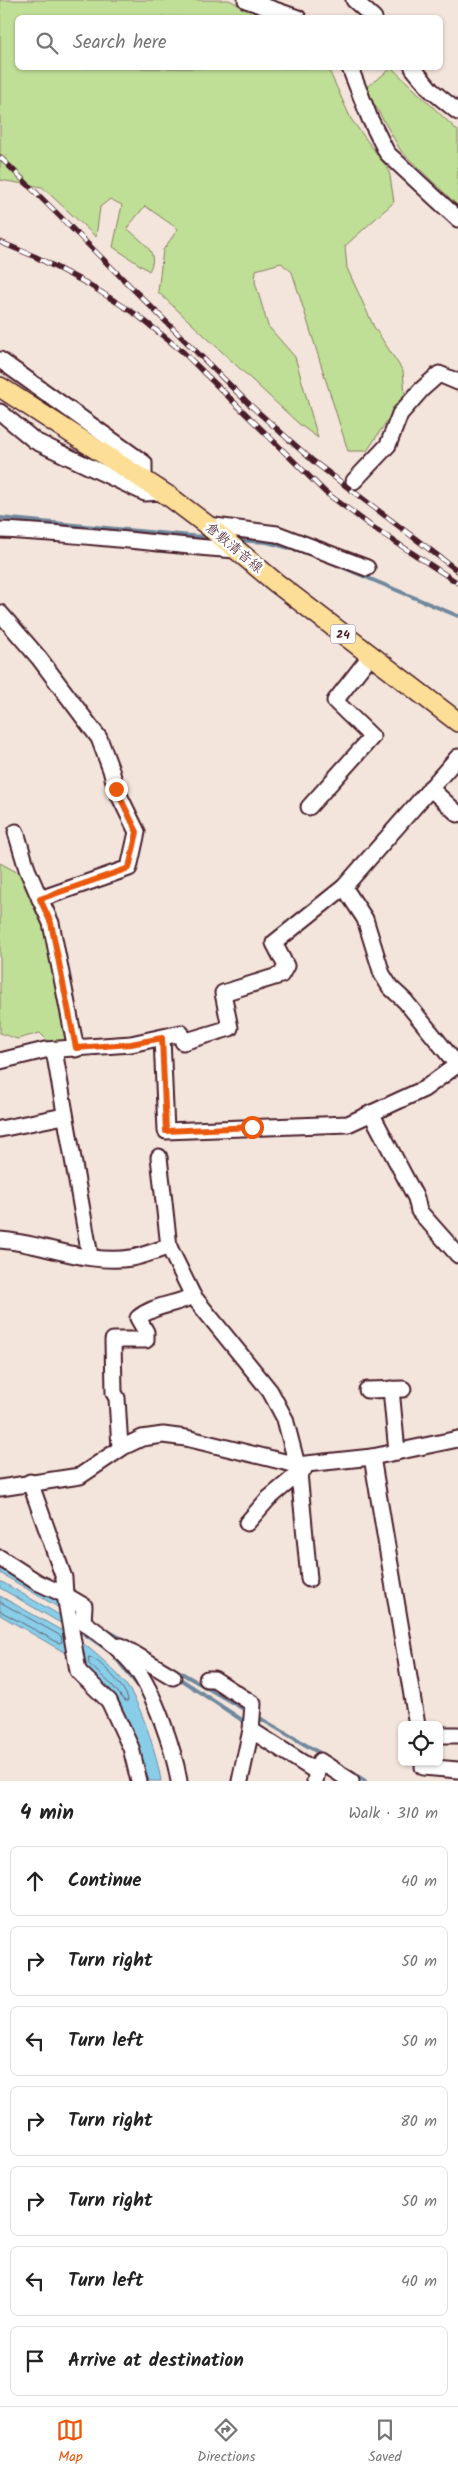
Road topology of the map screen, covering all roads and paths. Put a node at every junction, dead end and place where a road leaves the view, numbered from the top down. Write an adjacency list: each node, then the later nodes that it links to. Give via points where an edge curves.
1 (246, 0): 3 (street)
2 (354, 0): 4 (street)
3 (289, 15)
4 (371, 15)
5 (351, 70): 8 (street, via 387,153)
6 (415, 70): 7 (street, via 431,90)
7 (458, 112)
8 (458, 219)
9 (0, 360): 13 (street, via 144,463)
10 (458, 382): 14 (street, via 439,374 421,390 400,414 388,445)
11 (0, 388): 13 (main road, 倉敷清音線 / 24)
12 (0, 412): 15 (street, via 35,441 145,493)
13 (144, 480): 15 (main road, 倉敷清音線 / 24)
14 (354, 481)
15 (162, 492): 16 (main road, 倉敷清音線 / 24)
16 (210, 527): 18 (main road, 倉敷清音線 / 24); 19 (street, via 277,534)
17 (0, 530): 18 (street)
18 (232, 547): 21 (main road, 倉敷清音線 / 24)
19 (367, 568)
20 (0, 613): 29 (street, via 39,658 99,738 116,789 137,832 129,868)
21 (371, 656): 22 (main road, 倉敷清音線 / 24); 25 (street, via 335,701 372,737)
22 (458, 722)
23 (458, 756): 24 (street)
24 (430, 788): 26 (street); 28 (street)
25 (309, 806)
26 (458, 814)
27 (16, 832): 29 (street)
28 (344, 887): 30 (street, via 274,943 286,966 281,975 222,993 230,1028 183,1042 181,1033); 34 (street, via 365,919 382,974 390,987 405,1000)
29 (40, 899): 31 (street, via 51,923)
30 (162, 1038): 31 (street); 35 (street, via 166,1131 348,1124)
31 (76, 1048): 32 (street)
32 (54, 1050): 33 (street); 36 (street)
33 (0, 1061)
34 (458, 1066): 35 (street, via 424,1089)
35 (370, 1112): 41 (street, via 416,1198 418,1211)
36 (64, 1116): 37 (street); 42 (street)
37 (0, 1129)
38 (159, 1157): 40 (street)
39 (0, 1240): 42 (street)
40 (168, 1246): 42 (street, via 131,1258); 43 (street)
41 (458, 1254)
42 (90, 1256)
43 (193, 1296): 46 (street, via 178,1304 147,1311 138,1318 146,1332 146,1340 113,1340); 49 (street, via 270,1391 285,1418)
44 (367, 1390): 47 (street, via 397,1389)
45 (458, 1439): 47 (street)
46 (120, 1448): 49 (street, via 142,1438 163,1435); 50 (street, via 80,1476)
47 (397, 1452): 48 (street)
48 (372, 1457): 49 (street); 59 (street)
49 (302, 1467): 52 (street); 54 (street)
50 (30, 1482): 51 (street); 55 (street, via 64,1578)
51 (0, 1488)
52 (247, 1523)
53 (0, 1558): 55 (street)
54 (309, 1579)
55 (66, 1598): 56 (street, via 84,1606 83,1622); 66 (street, via 78,1671 109,1701 131,1748)
56 (98, 1633): 57 (street); 67 (street, via 122,1652 147,1687 175,1760)
57 (173, 1676)
58 (207, 1679): 60 (street, via 214,1679 253,1704)
59 (416, 1721)
60 (251, 1730): 65 (street); 68 (street)
61 (443, 1735): 62 (street)
62 (458, 1735)
63 (424, 1770): 64 (street)
64 (458, 1770)
65 (317, 1771): 69 (street)
66 (139, 1781)
67 (179, 1781)
68 (240, 1781)
69 (351, 1781)

